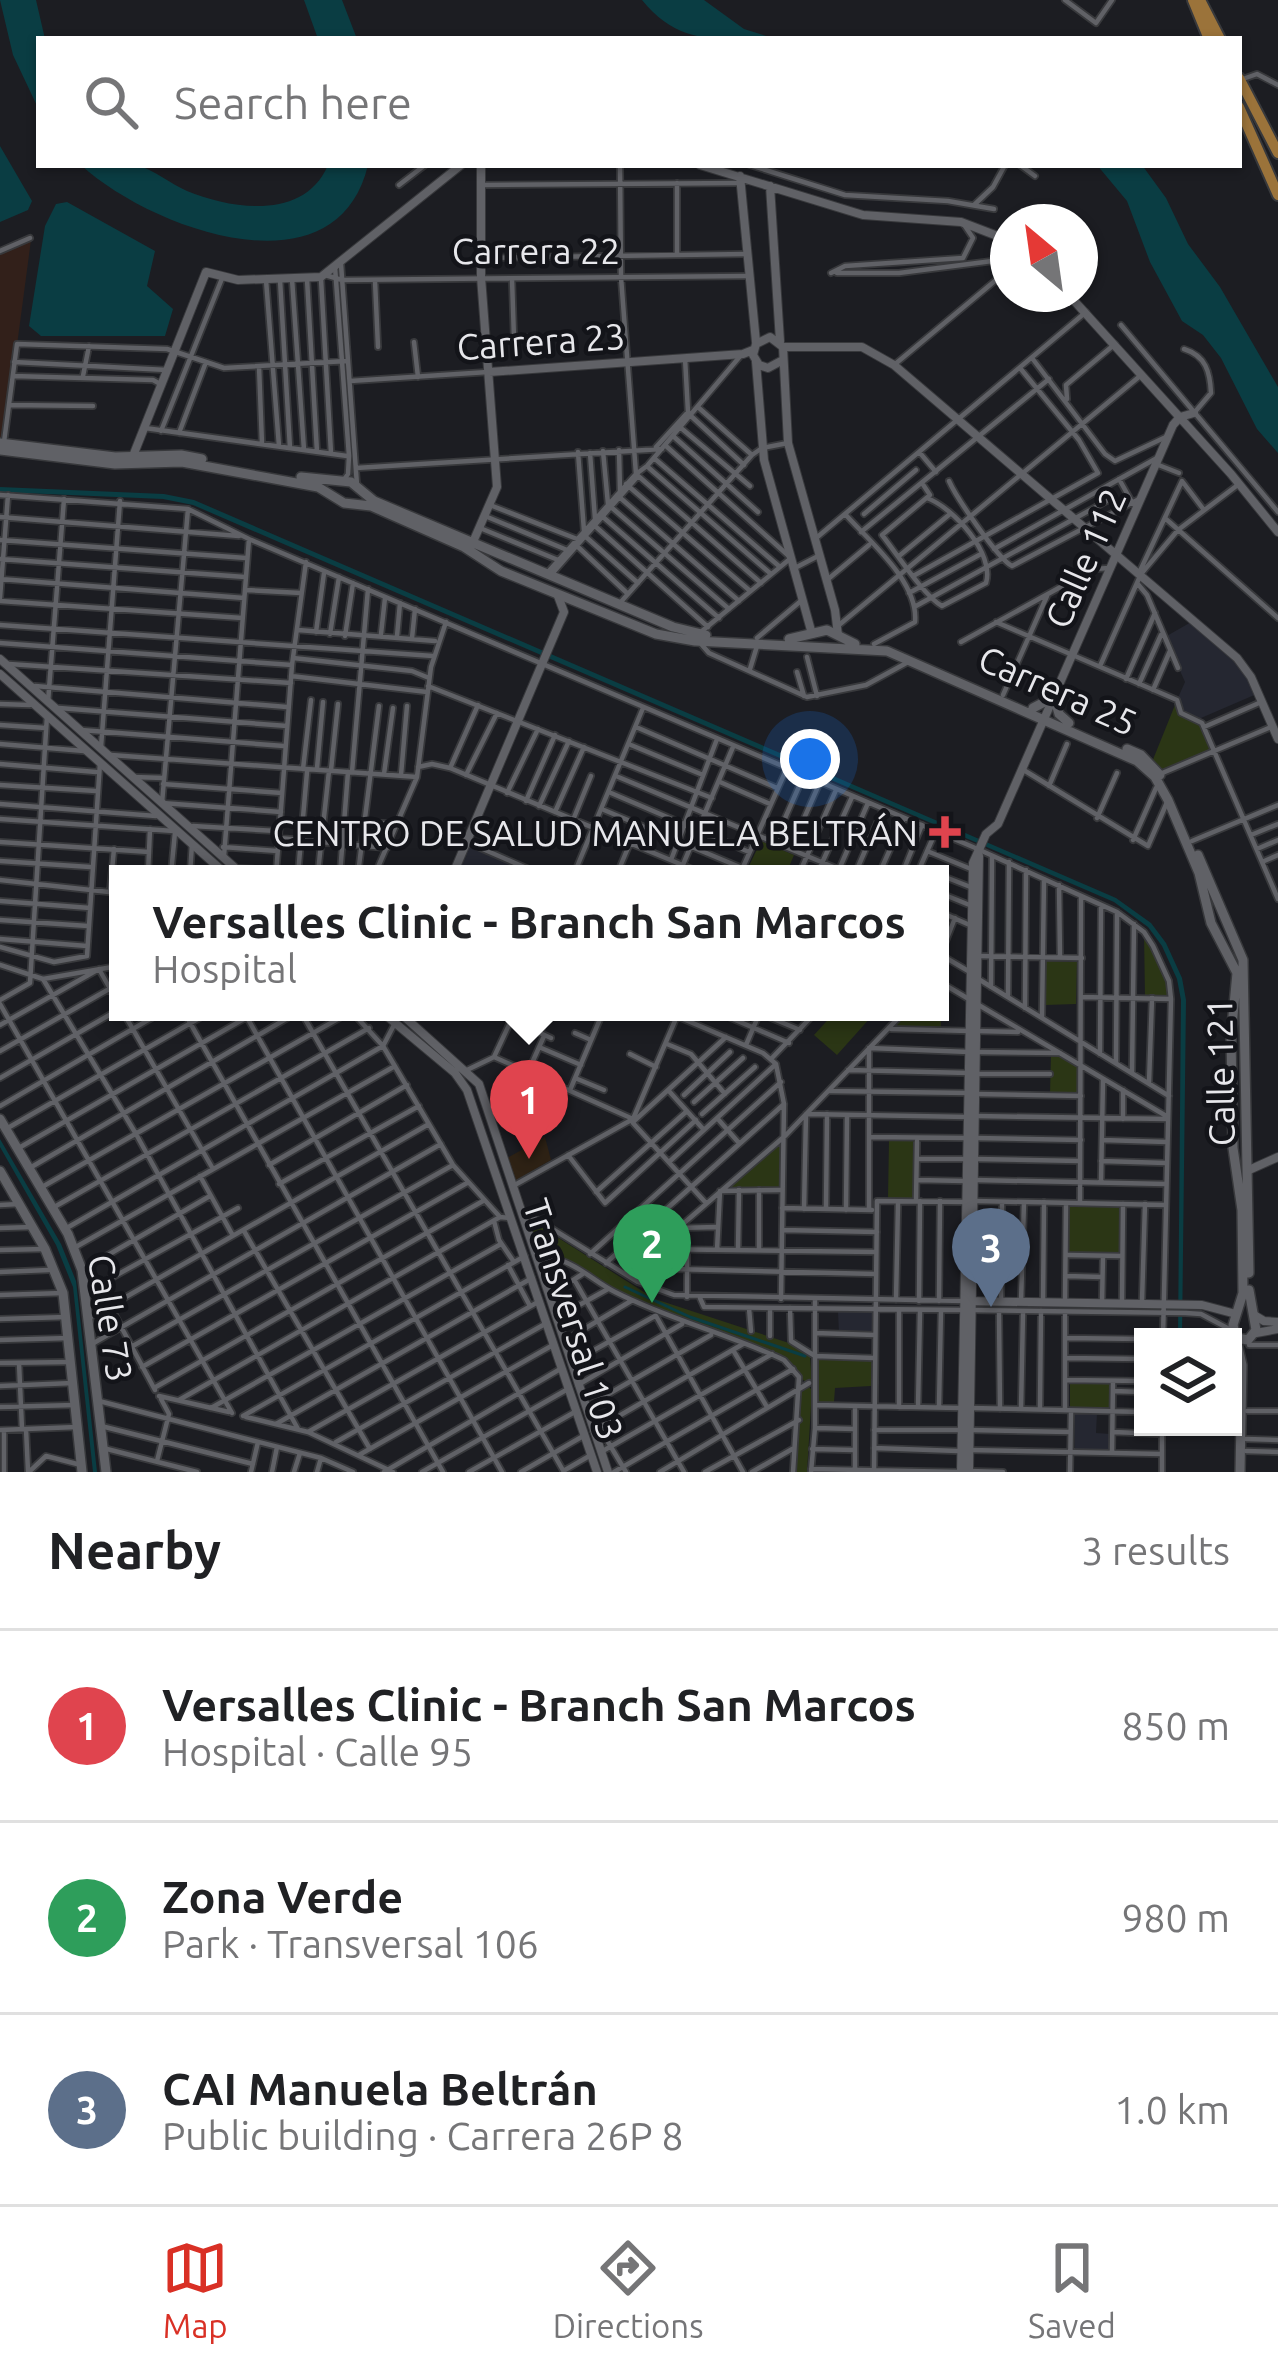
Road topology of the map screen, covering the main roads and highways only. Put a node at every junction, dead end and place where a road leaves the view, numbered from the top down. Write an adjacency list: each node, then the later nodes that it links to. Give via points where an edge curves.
1 (1196, 0): 2 (main road); 3 (main road)
2 (1208, 36)
3 (1218, 36)
4 (1242, 85): 6 (main road)
5 (1242, 114): 7 (main road)
6 (1274, 149)
7 (1278, 196)
8 (1, 446): 9 (main road, via 181,455); 11 (main road, via 115,464 182,462)
9 (342, 481): 10 (main road); 11 (main road)
10 (360, 489): 12 (main road); 13 (main road)
11 (335, 494): 12 (main road)
12 (359, 504): 14 (main road)
13 (518, 562): 14 (main road, via 508,566); 15 (main road)
14 (512, 575): 16 (main road)
15 (634, 610): 16 (main road, via 639,619); 18 (main road)
16 (628, 624): 18 (main road, via 656,634)
17 (839, 633): 19 (main road, Carrera 25); 20 (main road); 21 (main road, Carrera 25, via 849,644 893,648)
18 (701, 634): 19 (main road)
19 (813, 638): 20 (main road, Carrera 25)
20 (830, 647): 22 (main road, Carrera 25, via 877,649)
21 (1033, 708): 22 (main road, Carrera 25); 23 (main road, via 1054,697)
22 (1045, 716): 23 (main road, Carrera 25); 24 (main road, Carrera 25, via 1137,761 1155,777)
23 (1069, 723): 24 (main road, Carrera 25, via 1141,755 1160,774)
24 (1190, 842): 25 (main road, Calle 121); 26 (main road, Calle 121)
25 (1224, 916): 26 (main road); 28 (main road, Calle 121, via 1243,960)
26 (1209, 919): 27 (main road, Calle 121, via 1238,973)
27 (1233, 1090): 28 (main road); 34 (main road, Calle 121, via 1242,1210)
28 (1248, 1090): 35 (main road, Calle 121)
29 (3, 1124): 32 (main road, Calle 73)
30 (0, 1171): 31 (main road, Calle 73)
31 (3, 1182): 33 (main road, Calle 73)
32 (45, 1200): 33 (main road); 41 (main road, Calle 73, via 82,1270)
33 (23, 1204): 40 (main road, Calle 73, via 63,1293)
34 (1237, 1313): 35 (main road); 36 (main road, Calle 121)
35 (1253, 1314): 37 (main road, Calle 121)
36 (1236, 1328)
37 (1252, 1338): 38 (main road); 42 (main road)
38 (1242, 1339)
39 (1242, 1365): 42 (main road)
40 (81, 1469)
41 (107, 1472)
42 (1243, 1472)

